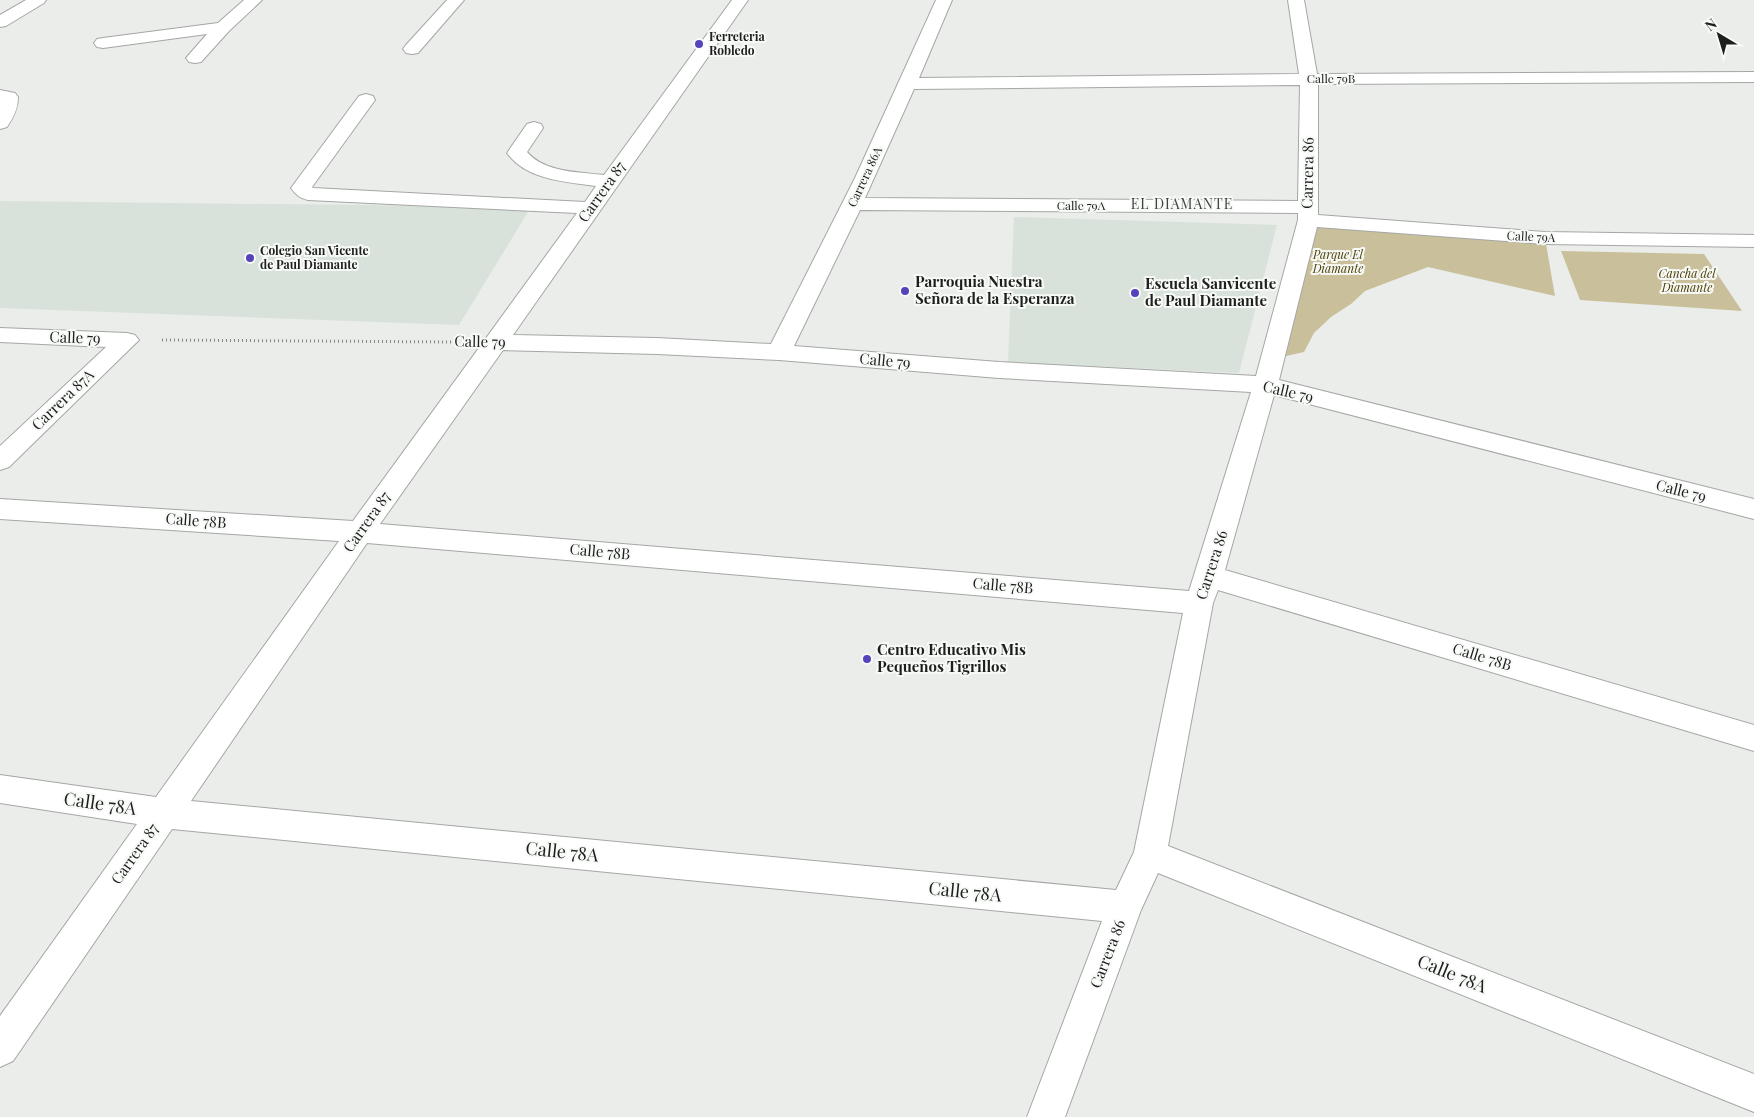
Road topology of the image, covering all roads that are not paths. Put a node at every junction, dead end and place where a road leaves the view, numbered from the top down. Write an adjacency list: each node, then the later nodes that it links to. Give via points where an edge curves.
1 (38, 0): 7 (street)
2 (254, 0): 8 (street)
3 (456, 0): 10 (street)
4 (740, 0): 19 (street, Carrera 87)
5 (944, 0): 14 (street, Carrera 86A)
6 (1296, 0): 13 (street, Carrera 86)
7 (0, 22)
8 (223, 27): 9 (street); 11 (street)
9 (103, 43)
10 (412, 48)
11 (195, 58)
12 (1754, 77): 13 (street, Calle 79B)
13 (1309, 79): 14 (street, Calle 79B); 22 (street, Carrera 86)
14 (908, 84): 20 (street, Carrera 86A)
15 (0, 95): 17 (street, via 9,97 9,109)
16 (366, 100): 21 (street, via 301,188 308,194)
17 (0, 123)
18 (534, 128): 19 (street, via 517,153 520,158 536,169)
19 (609, 182): 21 (street, Carrera 87)
20 (852, 204): 22 (street, Calle 79A); 27 (street, Carrera 86A)
21 (591, 208): 26 (street, Carrera 87)
22 (1308, 213): 23 (street, Calle 79A, via 1545,238); 28 (street, Carrera 86)
23 (1754, 241)
24 (0, 335): 25 (street, Calle 79)
25 (126, 340): 29 (street, Carrera 87A)
26 (496, 342): 27 (street, Calle 79); 32 (street, Carrera 87)
27 (779, 352): 28 (street, Calle 79, via 999,370)
28 (1266, 385): 31 (street, Calle 79); 33 (street, Carrera 86)
29 (0, 461)
30 (0, 509): 32 (street, Calle 78B)
31 (1754, 510)
32 (360, 532): 33 (street, Calle 78B); 36 (street, Carrera 87)
33 (1204, 590): 34 (street, Calle 78B); 37 (street, Carrera 86)
34 (1754, 738)
35 (0, 789): 36 (street, Calle 78A)
36 (163, 813): 38 (street, Calle 78A); 39 (street, Carrera 87)
37 (1150, 854): 38 (street, Carrera 86); 40 (street, Calle 78A)
38 (1126, 908): 41 (street, Carrera 86)
39 (0, 1048)
40 (1754, 1093)
41 (1046, 1117)

